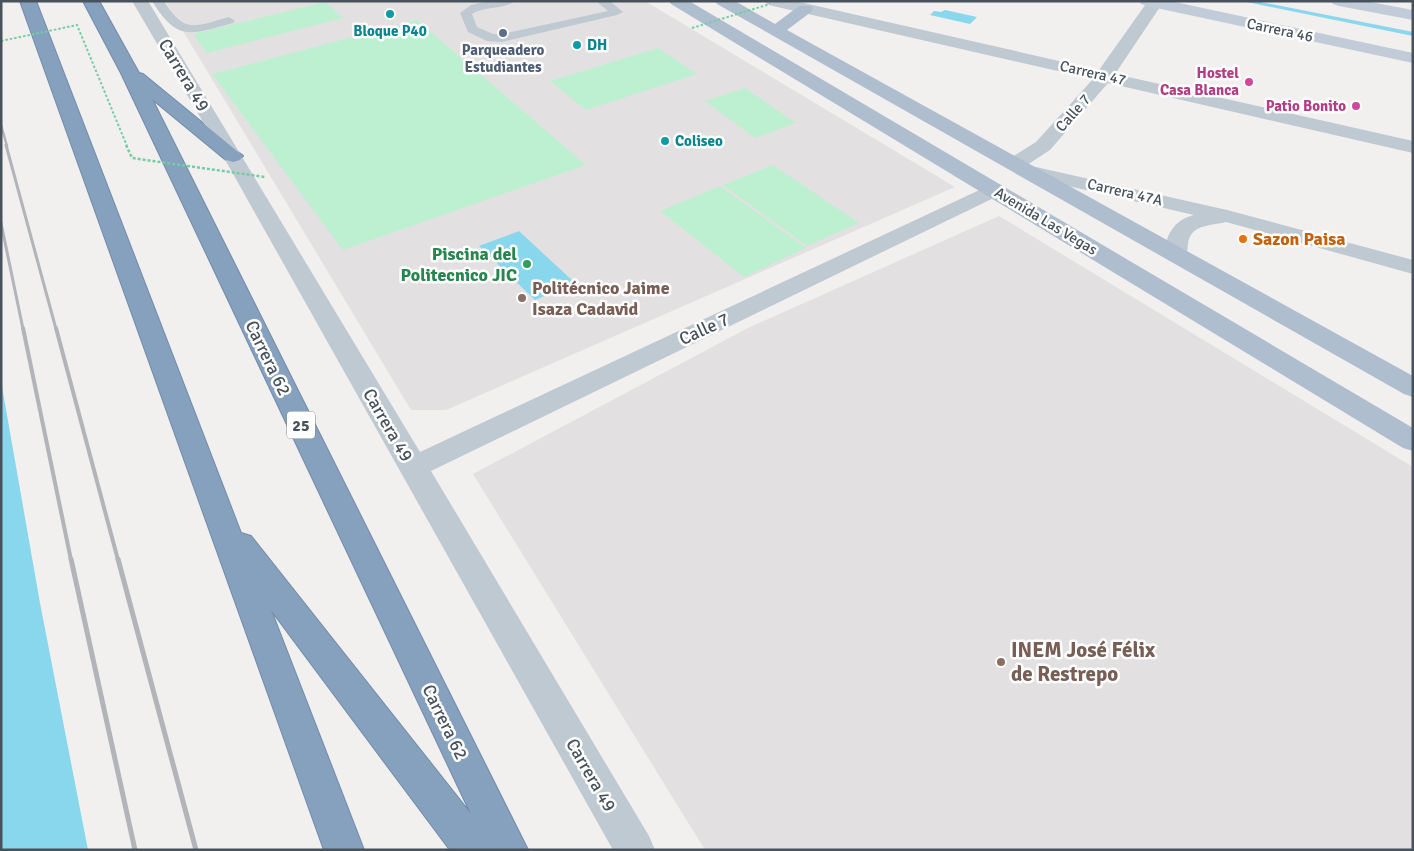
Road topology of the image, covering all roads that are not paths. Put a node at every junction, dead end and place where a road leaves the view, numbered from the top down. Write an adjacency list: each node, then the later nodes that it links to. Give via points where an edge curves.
1 (28, 1): 29 (highway)
2 (91, 1): 17 (highway, Carrera 62 / 25)
3 (140, 1): 20 (street, Carrera 49)
4 (158, 1): 14 (lane, via 179,27 194,28)
5 (509, 1): 6 (lane, via 466,12 472,29 491,38 502,38 617,12)
6 (602, 1)
7 (678, 1): 22 (main road, Avenida Las Vegas)
8 (723, 1): 15 (main road, Avenida Las Vegas)
9 (1339, 1): 13 (street)
10 (1152, 2): 16 (street, Carrera 46); 18 (street, Calle 7)
11 (772, 3): 12 (street, Carrera 47)
12 (805, 9): 15 (main road); 18 (street, Carrera 47)
13 (1413, 15)
14 (229, 20)
15 (776, 31): 21 (main road, Avenida Las Vegas)
16 (1413, 58)
17 (130, 73): 20 (highway); 32 (highway, Carrera 62 / 25)
18 (1104, 76): 19 (street, Carrera 47); 21 (street, Calle 7, via 1043,146)
19 (1413, 147)
20 (233, 156): 28 (street, Carrera 49)
21 (1019, 167): 23 (street, Carrera 47A); 24 (main road, Avenida Las Vegas)
22 (995, 190): 27 (main road, Avenida Las Vegas); 28 (street, Calle 7)
23 (1227, 216): 24 (street, Carrera 47A, via 1191,223 1180,231 1175,242); 25 (street, Carrera 47A)
24 (1176, 255): 26 (main road, Avenida Las Vegas)
25 (1413, 266)
26 (1413, 388)
27 (1413, 441)
28 (412, 468): 33 (street, Carrera 49)
29 (223, 523): 30 (highway); 31 (highway)
30 (344, 850)
31 (474, 850)
32 (508, 850)
33 (635, 850)

